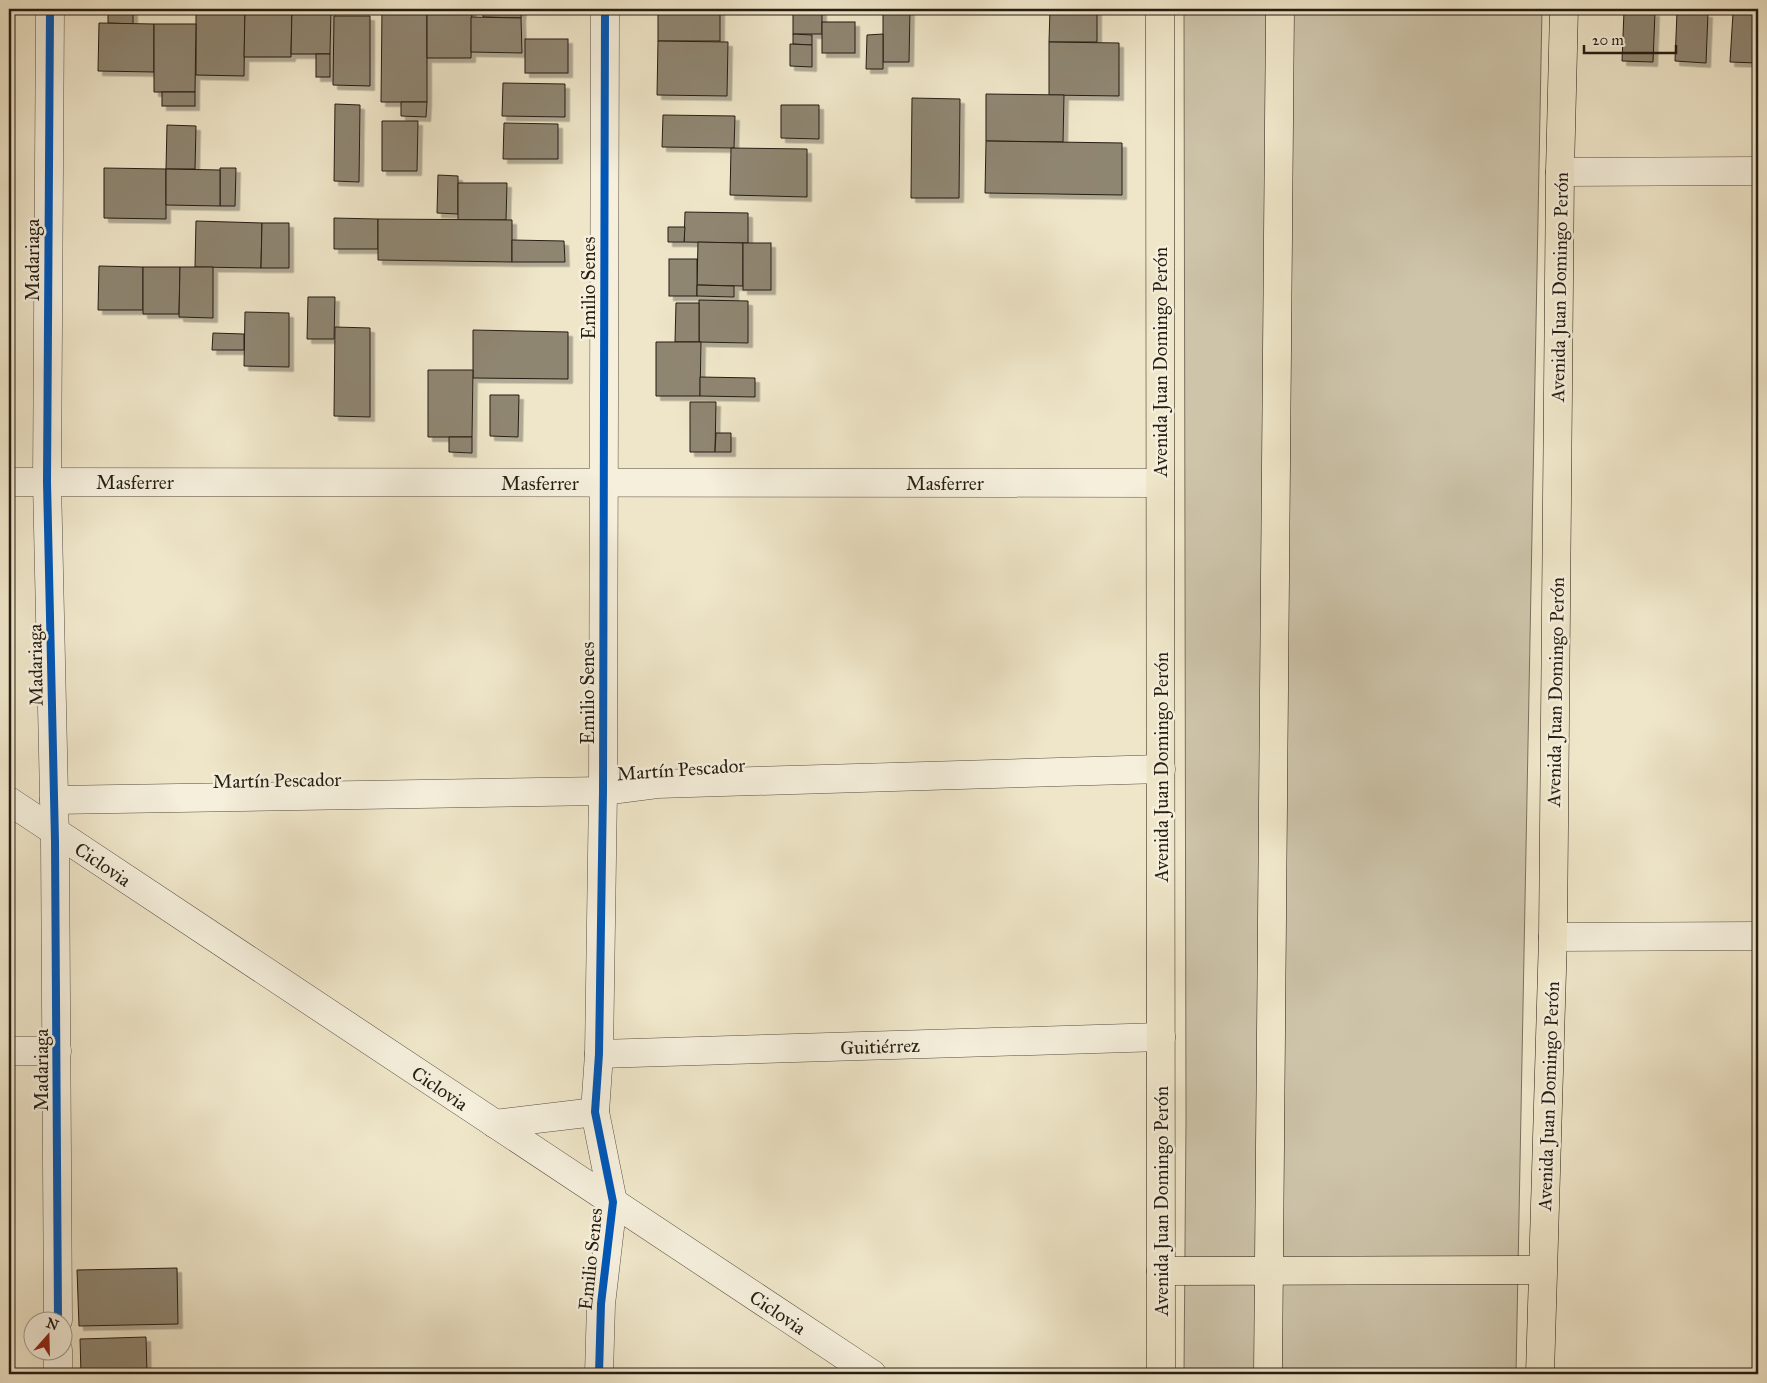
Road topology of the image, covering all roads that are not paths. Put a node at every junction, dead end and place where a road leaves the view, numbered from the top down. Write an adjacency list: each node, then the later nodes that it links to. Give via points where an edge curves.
1 (50, 9): 9 (street, Madariaga)
2 (605, 9): 10 (street, Emilio Senes)
3 (1160, 9): 11 (main road, Avenida Juan Domingo Perón)
4 (1280, 9): 28 (main road)
5 (1564, 9): 7 (main road, Avenida Juan Domingo Perón)
6 (1758, 171): 7 (street)
7 (1560, 172): 17 (main road, Avenida Juan Domingo Perón)
8 (9, 482): 9 (street, Masferrer)
9 (47, 482): 10 (street, Masferrer); 14 (street, Madariaga)
10 (603, 483): 11 (street, Masferrer); 13 (street, Emilio Senes)
11 (1160, 483): 12 (main road, Avenida Juan Domingo Perón)
12 (1161, 769): 13 (street, Martín Pescador, via 657,784); 19 (main road, Avenida Juan Domingo Perón)
13 (603, 791): 14 (street, Martín Pescador); 22 (street, Emilio Senes)
14 (54, 800): 16 (street, Madariaga)
15 (9, 801): 16 (street, Ciclovia)
16 (54, 831): 21 (street, Madariaga); 24 (street, Ciclovia)
17 (1553, 936): 18 (street); 26 (main road, Avenida Juan Domingo Perón)
18 (1758, 936)
19 (1161, 1037): 22 (street, Guitiérrez); 27 (main road, Avenida Juan Domingo Perón)
20 (9, 1051): 21 (street)
21 (57, 1051): 29 (street, Madariaga)
22 (599, 1054): 23 (street, Emilio Senes)
23 (595, 1112): 24 (street); 25 (street, Emilio Senes)
24 (495, 1124): 25 (street, Ciclovia)
25 (613, 1202): 32 (street, Emilio Senes, via 601,1304); 33 (street, Ciclovia)
26 (1542, 1270): 28 (main road); 36 (main road, Avenida Juan Domingo Perón)
27 (1161, 1271): 28 (main road); 34 (main road, Avenida Juan Domingo Perón)
28 (1270, 1271): 35 (main road)
29 (58, 1310)
30 (58, 1360): 31 (street)
31 (58, 1374)
32 (599, 1374)
33 (872, 1374)
34 (1161, 1374)
35 (1268, 1374)
36 (1540, 1374)

